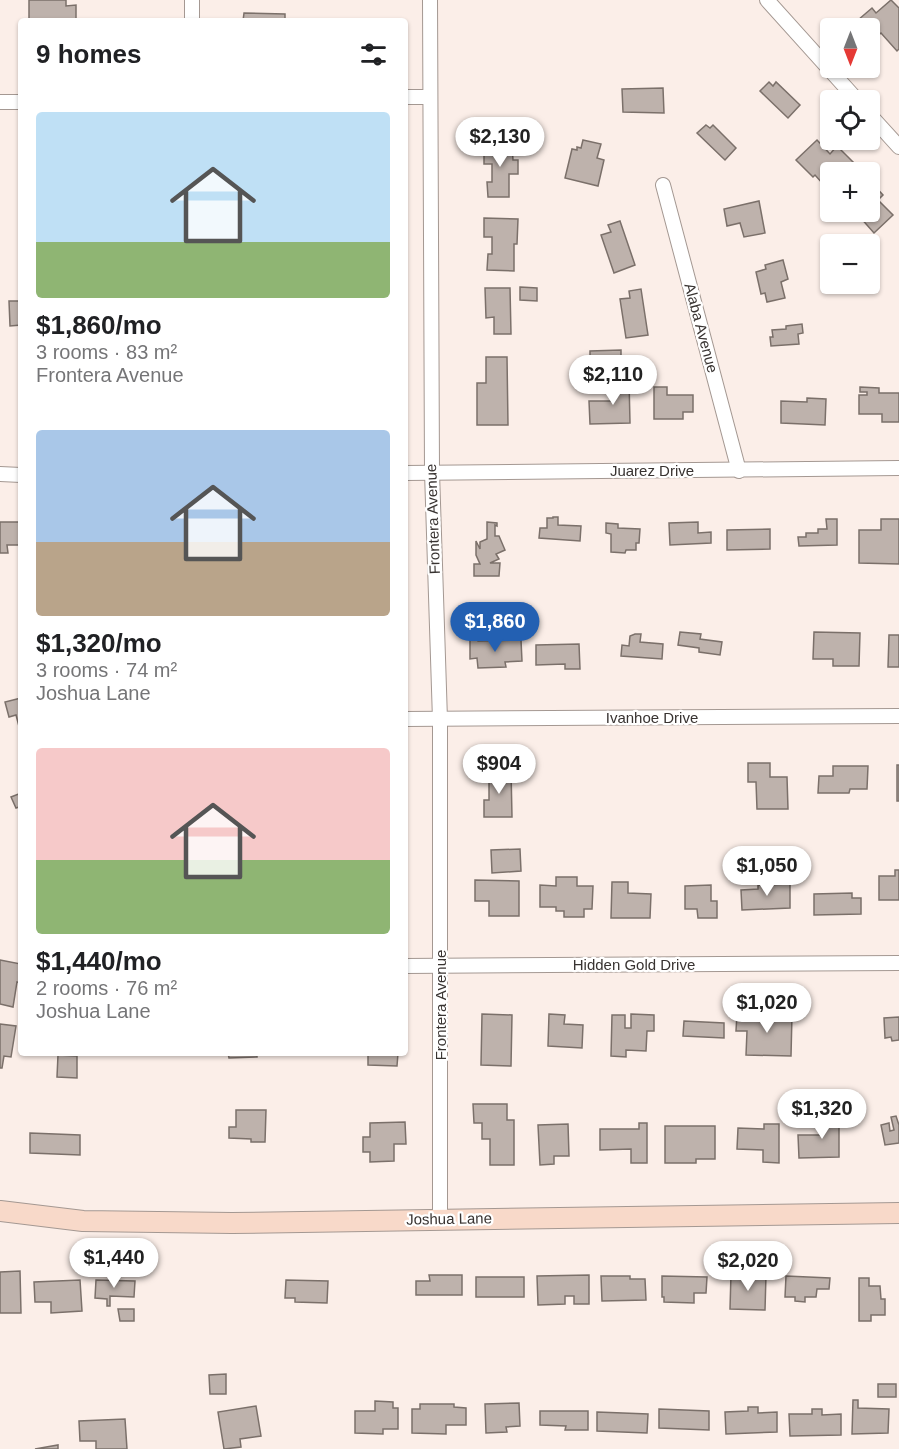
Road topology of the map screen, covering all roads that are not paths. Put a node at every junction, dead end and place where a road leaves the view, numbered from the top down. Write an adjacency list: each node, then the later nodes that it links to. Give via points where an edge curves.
1 (192, 0): 4 (street)
2 (430, 0): 7 (street, Frontera Avenue)
3 (767, 0): 5 (street)
4 (192, 18)
5 (848, 90)
6 (408, 97): 7 (street)
7 (430, 97): 15 (street, Frontera Avenue)
8 (0, 102): 9 (street)
9 (18, 102)
10 (880, 126): 11 (street)
11 (899, 147)
12 (663, 185): 14 (street, Alaba Avenue)
13 (899, 468): 14 (street, Juarez Drive)
14 (739, 471): 15 (street, Juarez Drive)
15 (432, 472): 16 (street, Juarez Drive); 21 (street, Frontera Avenue)
16 (408, 473)
17 (0, 474): 18 (street)
18 (18, 475)
19 (899, 716): 21 (street, Ivanhoe Drive)
20 (408, 720): 21 (street, Ivanhoe Drive)
21 (440, 720): 24 (street, Frontera Avenue)
22 (899, 963): 24 (street, Hidden Gold Drive)
23 (408, 966): 24 (street, Hidden Gold Drive)
24 (441, 966): 27 (street, Frontera Avenue)
25 (0, 1211): 27 (main road, Joshua Lane, via 83,1221)
26 (899, 1213): 27 (main road, Joshua Lane)
27 (440, 1219)

